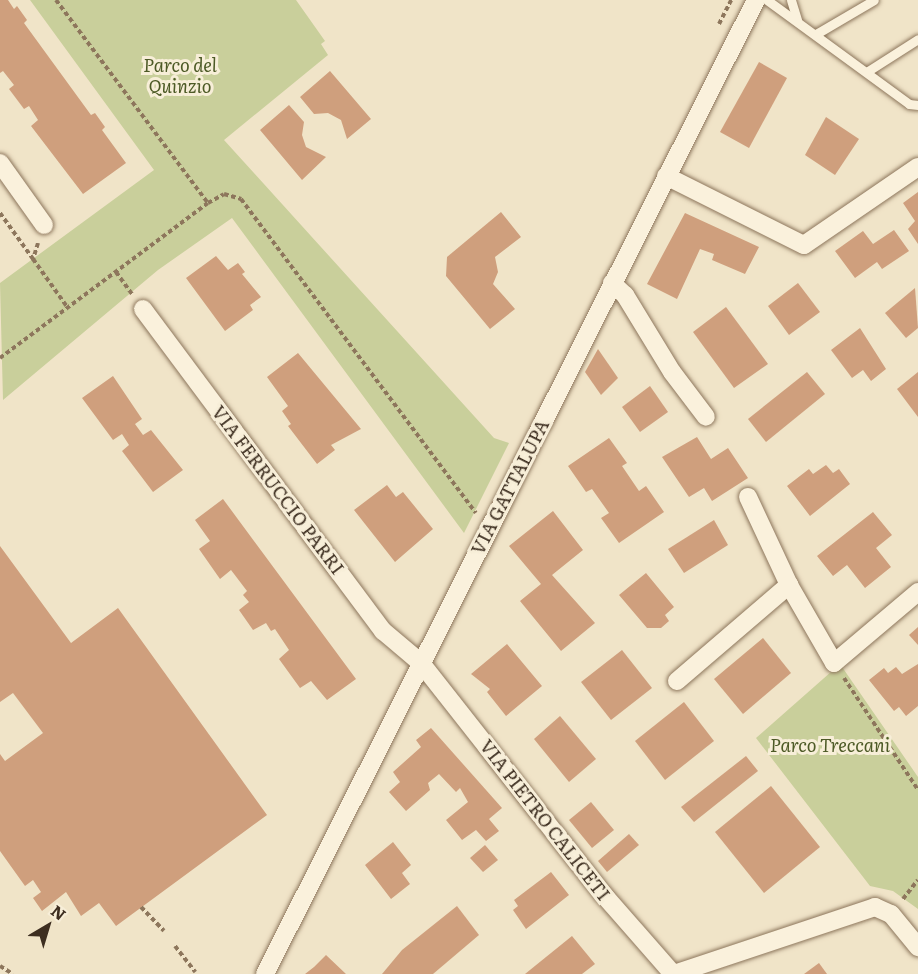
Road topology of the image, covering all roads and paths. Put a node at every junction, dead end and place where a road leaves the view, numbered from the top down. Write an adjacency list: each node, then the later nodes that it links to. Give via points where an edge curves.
1 (56, 0): 14 (path)
2 (756, 0): 13 (street, VIA GATTALUPA)
3 (767, 0): 6 (lane)
4 (791, 0): 6 (lane)
5 (874, 0): 7 (lane)
6 (796, 20): 7 (lane)
7 (816, 34): 9 (lane)
8 (918, 39): 9 (lane)
9 (868, 71): 10 (lane, via 909,104)
10 (918, 105)
11 (0, 163): 16 (street)
12 (918, 166): 13 (street, via 804,244)
13 (666, 176): 19 (street, VIA GATTALUPA)
14 (208, 203): 18 (path); 25 (path, via 224,194 241,199)
15 (0, 213): 17 (path)
16 (44, 225): 17 (path)
17 (33, 259): 20 (path)
18 (116, 272): 20 (path); 21 (path)
19 (612, 283): 23 (street, via 625,295 672,372); 28 (street, VIA GATTALUPA)
20 (68, 308): 22 (path)
21 (143, 309): 28 (street, VIA FERRUCCIO PARRI, via 383,631)
22 (0, 358)
23 (706, 417)
24 (748, 497): 26 (street)
25 (478, 516)
26 (789, 585): 29 (street); 30 (street)
27 (918, 592): 29 (street)
28 (421, 663): 41 (street, VIA GATTALUPA); 42 (street, VIA PIETRO CALICETI, via 603,894)
29 (834, 663): 31 (path)
30 (677, 681)
31 (918, 790)
32 (918, 880): 33 (path, via 900,903)
33 (891, 897)
34 (141, 908): 35 (path)
35 (164, 931)
36 (175, 946): 39 (path)
37 (918, 946): 42 (street, via 891,914 875,907)
38 (0, 966): 40 (path)
39 (195, 972)
40 (14, 974)
41 (265, 974)
42 (673, 974)

